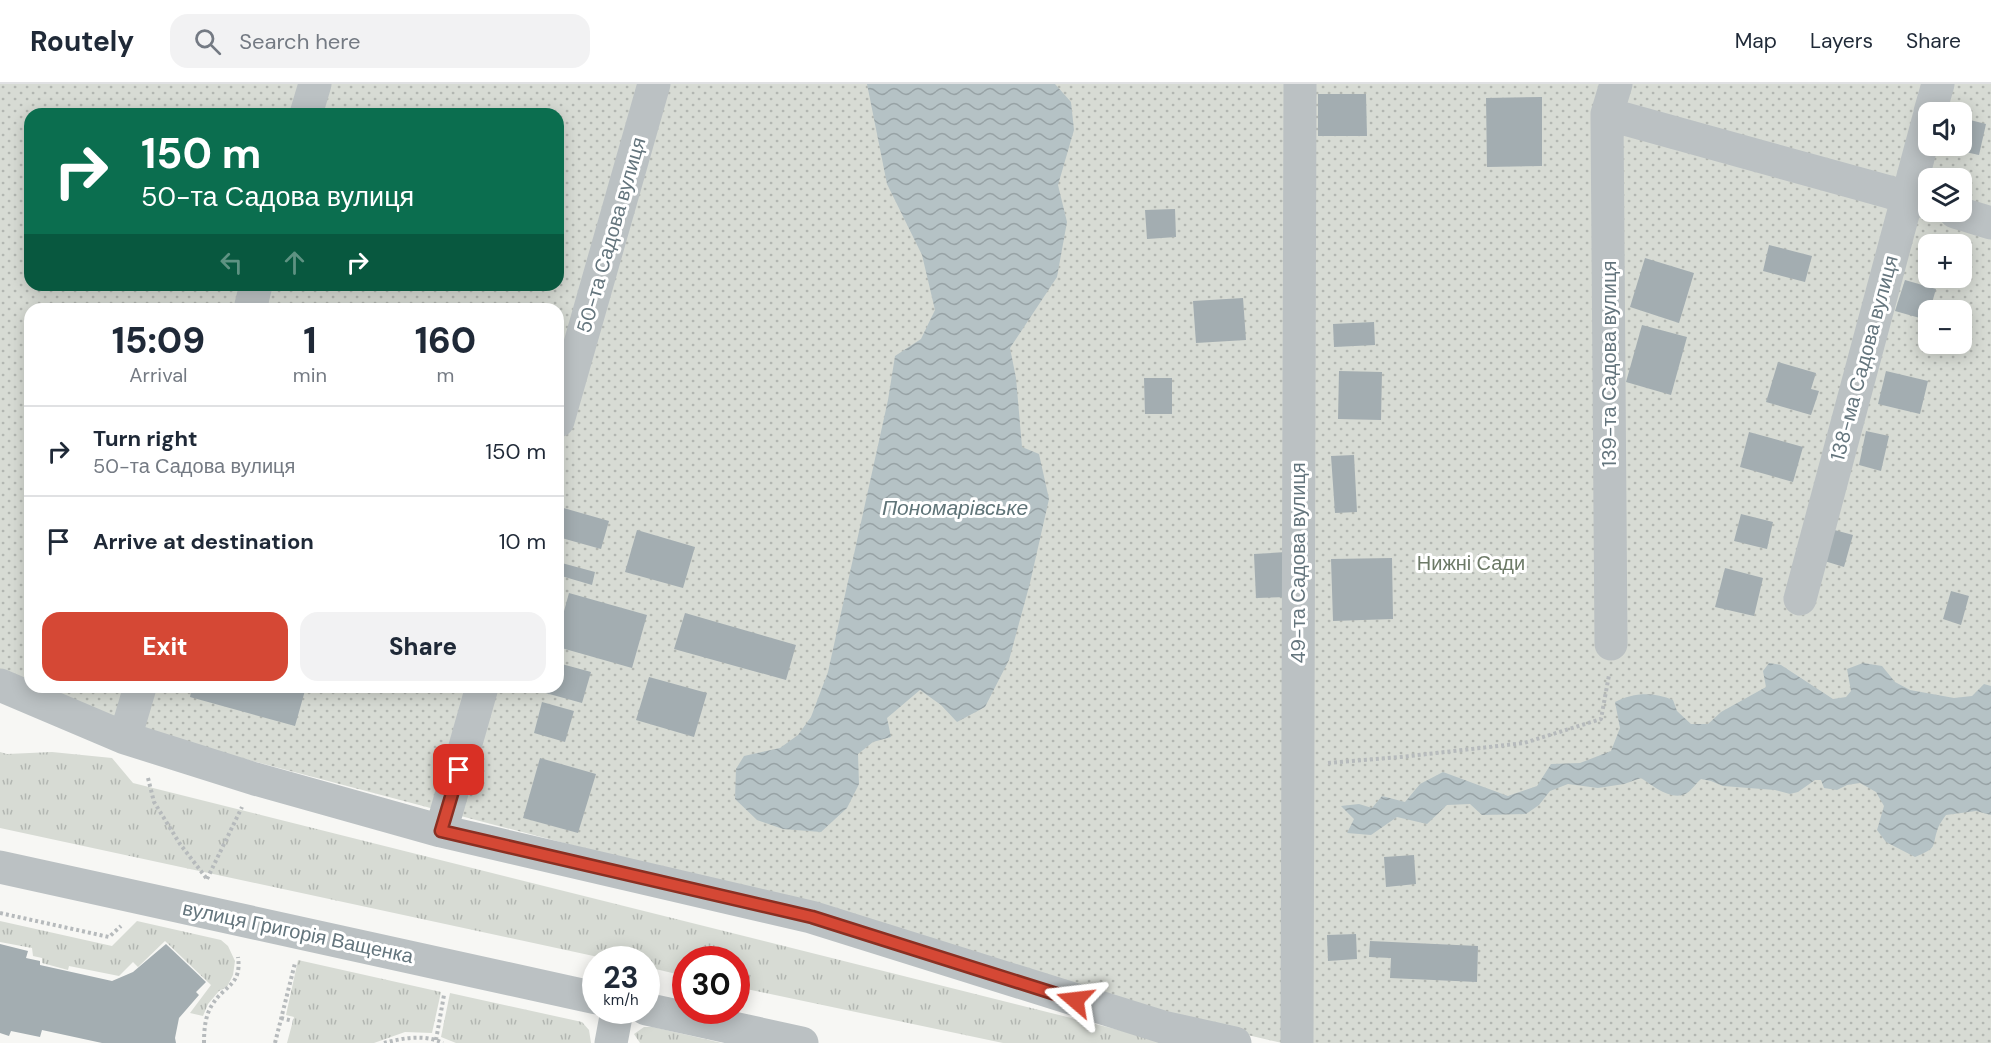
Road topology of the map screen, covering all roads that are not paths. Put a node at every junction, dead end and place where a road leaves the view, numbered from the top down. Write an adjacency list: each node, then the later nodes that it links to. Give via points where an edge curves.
1 (315, 84): 7 (street)
2 (654, 84): 11 (street, 50-та Садова вулиця)
3 (1300, 84): 26 (street, 49-та Садова вулиця)
4 (1938, 84): 6 (street)
5 (1612, 99): 8 (street); 13 (street, 139-та Садова вулиця)
6 (1933, 102)
7 (308, 108)
8 (1918, 200): 12 (street, 138-ма Садова вулиця)
9 (1972, 217): 10 (street)
10 (1991, 223)
11 (564, 400)
12 (1800, 599)
13 (1611, 644)
14 (0, 685): 17 (street)
15 (139, 693): 17 (street)
16 (480, 693): 18 (street)
17 (133, 740): 18 (street)
18 (441, 831): 25 (street, via 812,917 1162,1027)
19 (0, 867): 20 (street, вулиця Григорія Ващенка)
20 (582, 995)
21 (660, 1012): 24 (street)
22 (615, 1024): 23 (street)
23 (611, 1043)
24 (802, 1043)
25 (1235, 1043)
26 (1297, 1043)

